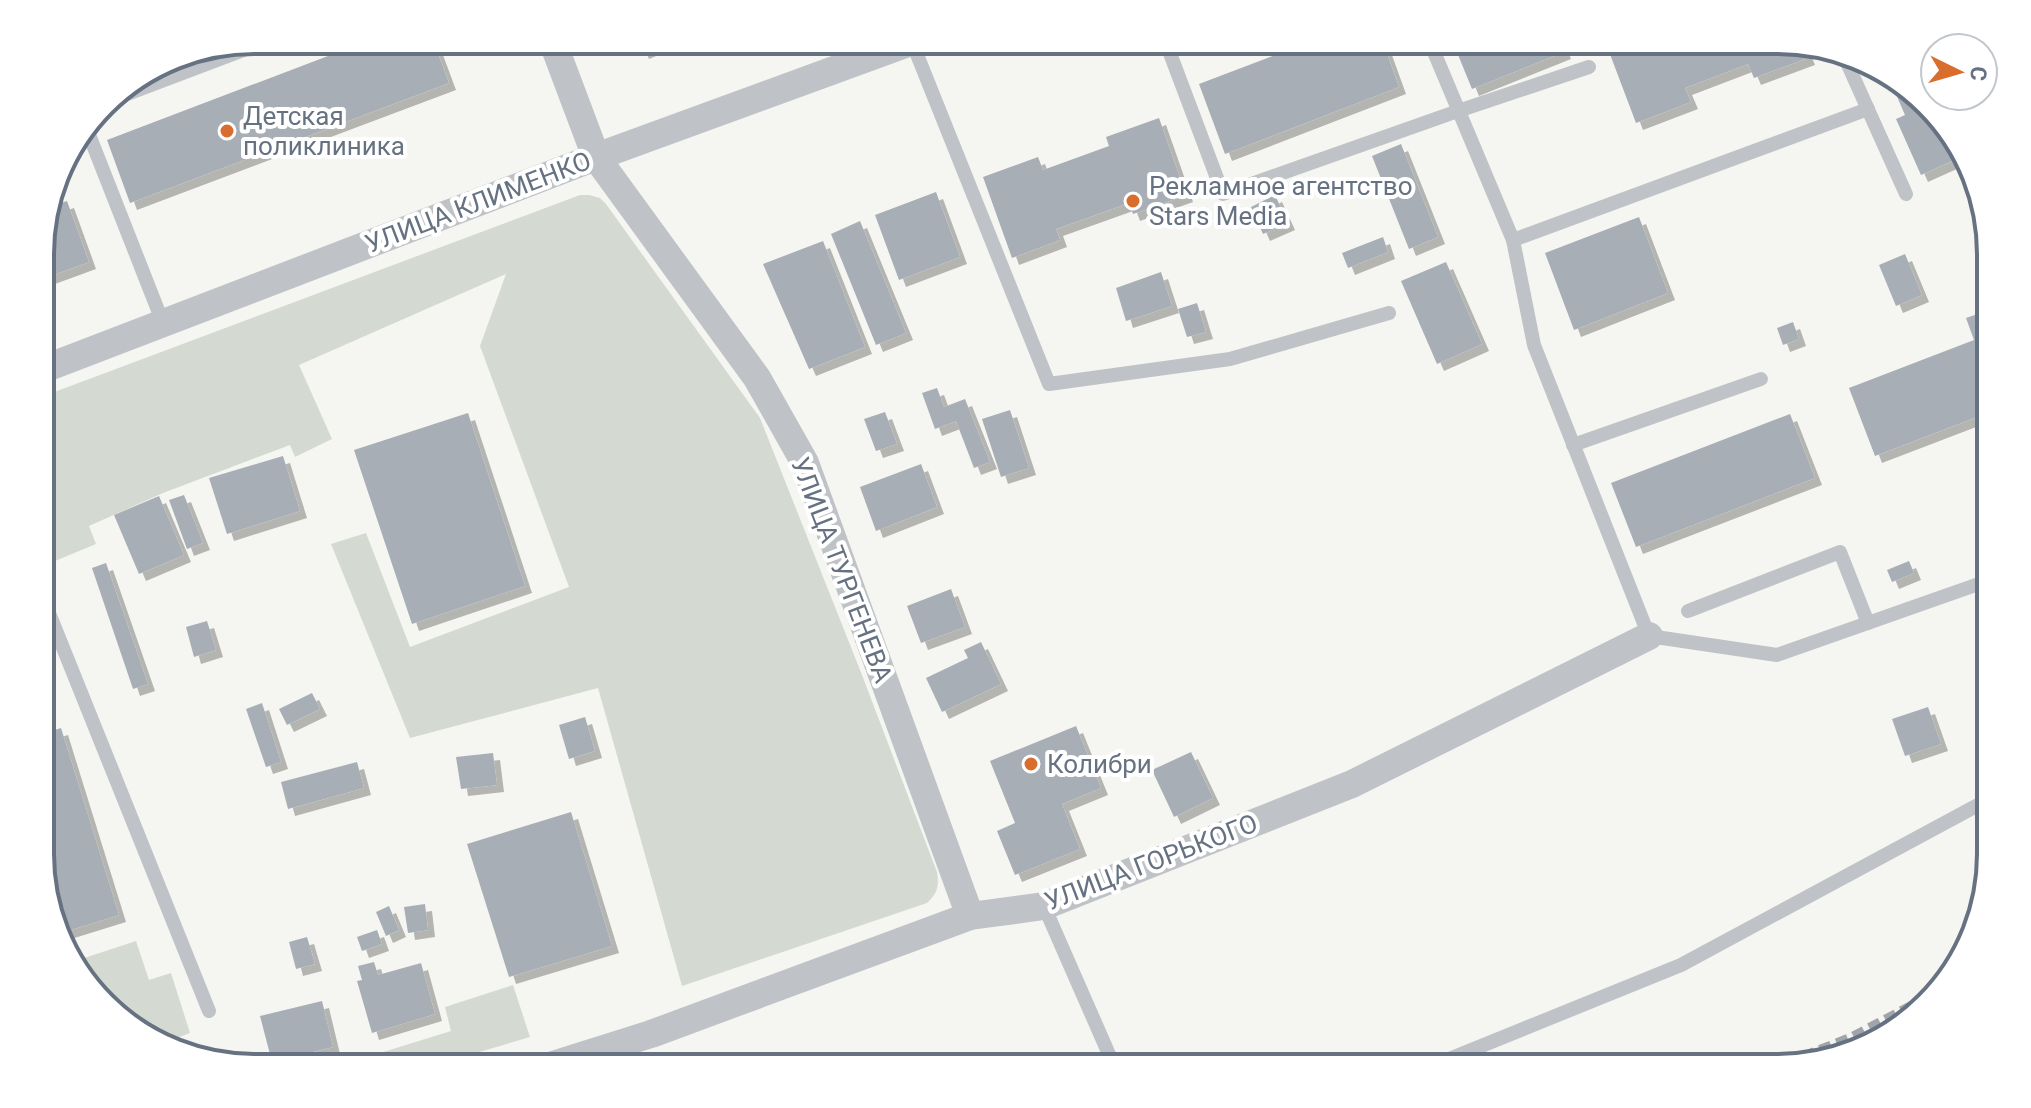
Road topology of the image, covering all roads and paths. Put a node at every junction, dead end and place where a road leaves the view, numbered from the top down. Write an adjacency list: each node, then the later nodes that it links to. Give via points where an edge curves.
1 (557, 54): 13 (street, УЛИЦА ТУРГЕНЕВА)
2 (878, 54): 13 (street, УЛИЦА КЛИМЕНКО)
3 (919, 54): 16 (lane, via 1049,384 1230,359)
4 (1170, 54): 11 (lane, via 1223,194)
5 (1435, 54): 11 (lane)
6 (224, 57): 9 (lane)
7 (1589, 67): 11 (lane)
8 (1850, 69): 10 (lane)
9 (150, 83)
10 (1868, 109): 14 (lane); 15 (lane)
11 (1458, 111): 15 (lane)
12 (91, 139): 17 (lane)
13 (596, 157): 17 (street, УЛИЦА КЛИМЕНКО); 28 (street, УЛИЦА ТУРГЕНЕВА, via 757,378 805,463)
14 (1906, 194)
15 (1513, 240): 20 (lane, via 1534,345)
16 (1389, 313)
17 (163, 323): 18 (street, УЛИЦА КЛИМЕНКО)
18 (54, 365)
19 (1761, 379): 20 (lane)
20 (1573, 445): 25 (lane)
21 (1977, 585): 23 (lane)
22 (1688, 611): 23 (lane, via 1840,552)
23 (1868, 623): 25 (lane, via 1777,655)
24 (54, 625): 29 (lane)
25 (1649, 636): 27 (street, УЛИЦА ГОРЬКОГО, via 1352,784)
26 (1977, 806): 32 (lane, via 1681,965)
27 (1044, 906): 28 (street, УЛИЦА ГОРЬКОГО); 31 (lane)
28 (970, 916): 30 (street, УЛИЦА ГОРЬКОГО)
29 (209, 1011)
30 (587, 1054)
31 (1109, 1054)
32 (1462, 1054)

